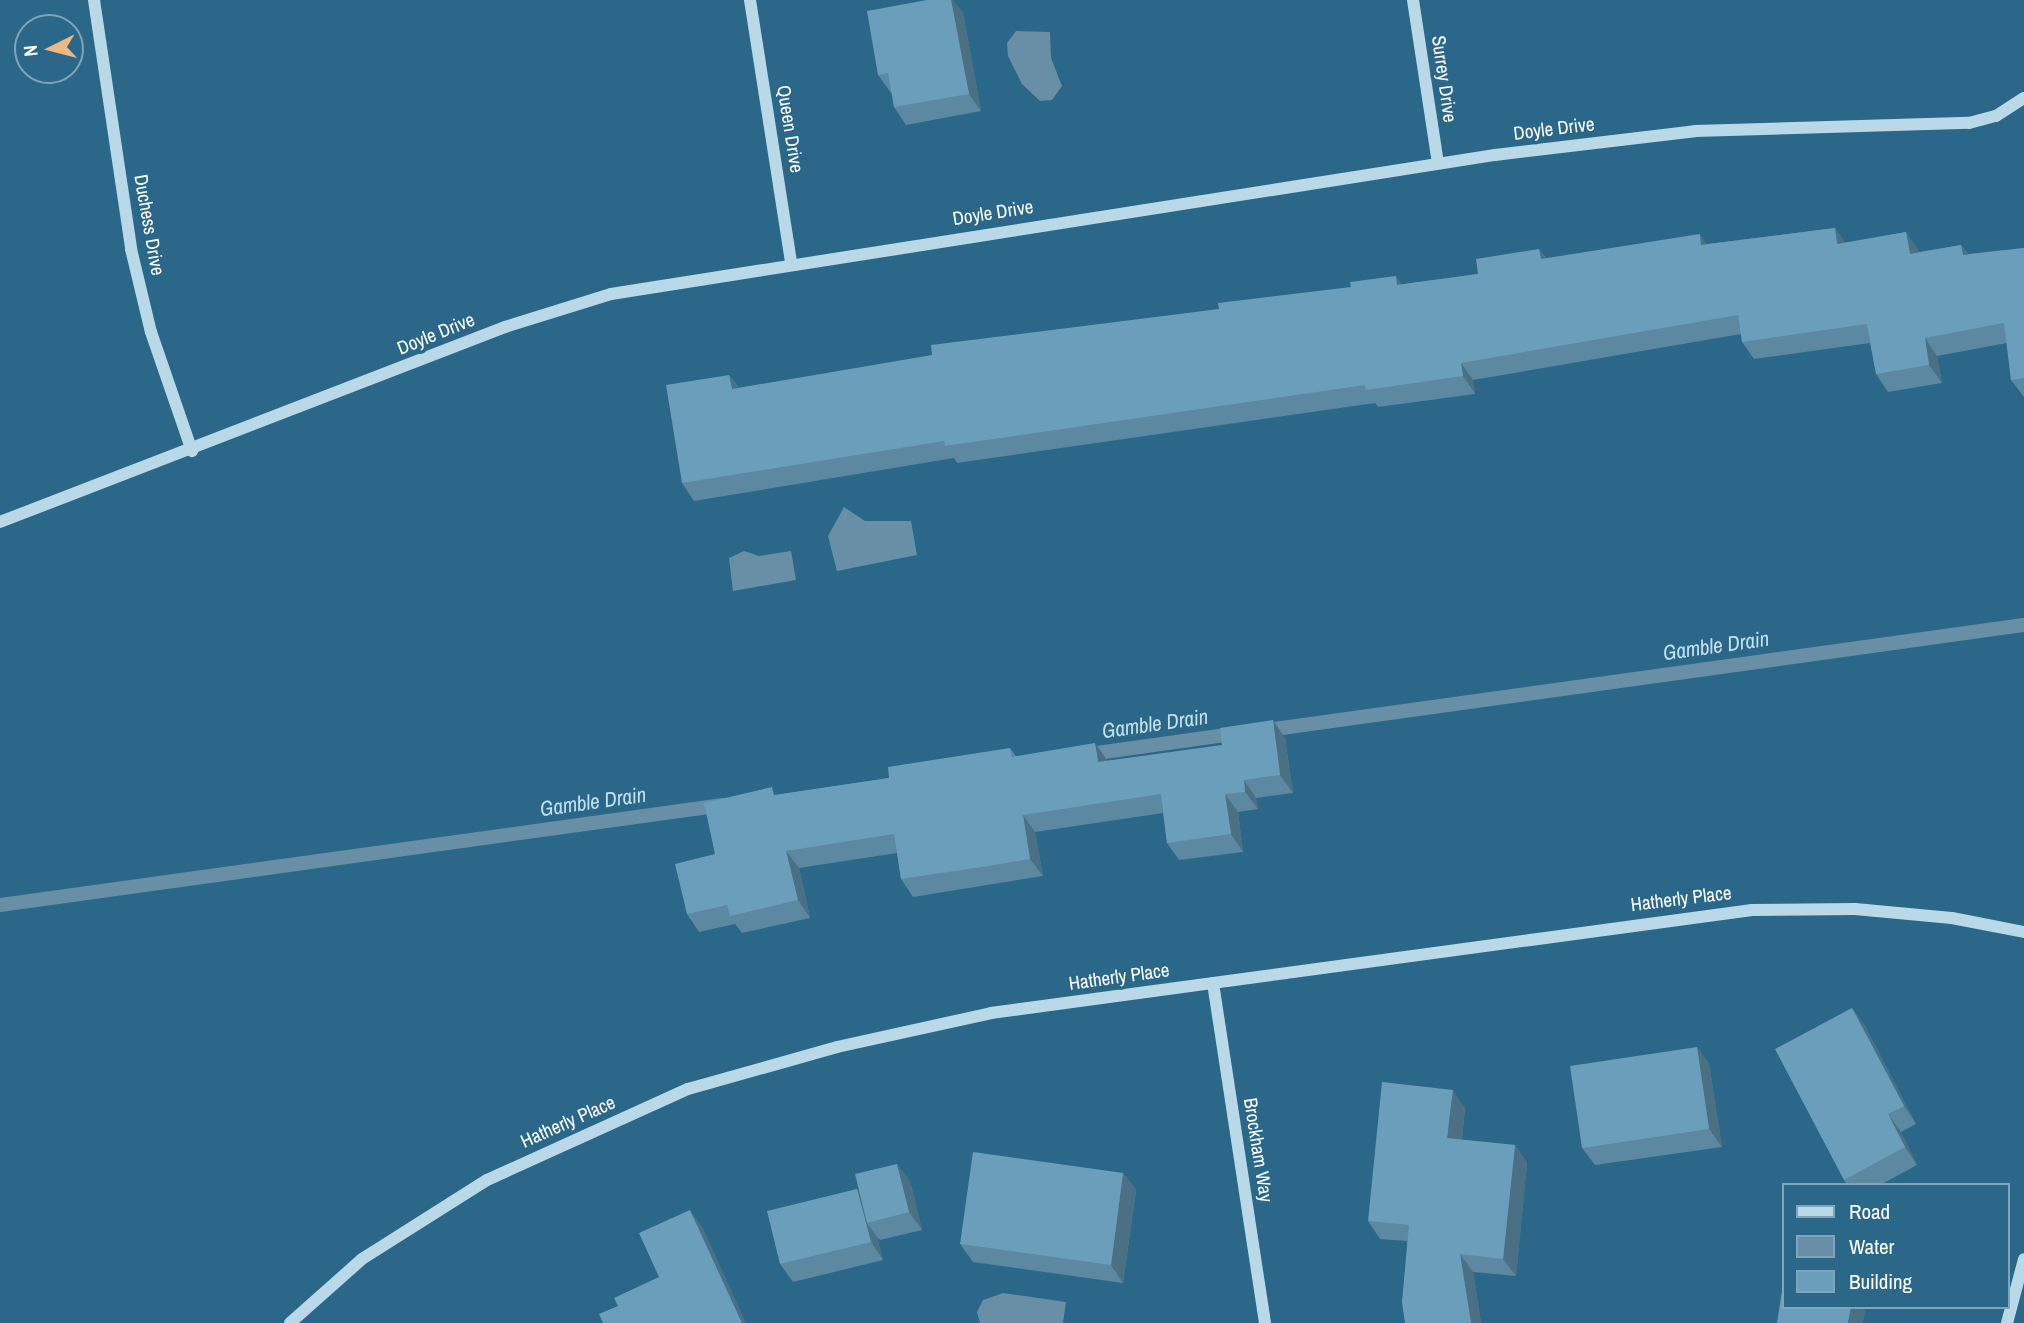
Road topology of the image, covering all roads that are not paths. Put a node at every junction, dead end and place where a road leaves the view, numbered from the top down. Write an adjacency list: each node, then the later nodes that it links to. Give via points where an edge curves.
1 (94, 0): 7 (street, Duchess Drive, via 131,249 151,332)
2 (750, 0): 6 (street, Queen Drive)
3 (1413, 0): 5 (street, Surrey Drive)
4 (2024, 98): 5 (street, Doyle Drive, via 1996,116 1969,123 1695,131)
5 (1438, 163): 6 (street, Doyle Drive)
6 (791, 263): 7 (street, Doyle Drive, via 679,281 552,310)
7 (191, 451): 8 (street, Doyle Drive)
8 (0, 522)
9 (2024, 932): 10 (street, Hatherly Place, via 1952,918 1855,909 1752,910)
10 (1213, 983): 12 (street, Hatherly Place, via 991,1013 837,1047 688,1089 487,1180 362,1259); 13 (street, Brockham Way)
11 (2024, 1259): 14 (street)
12 (290, 1323)
13 (1265, 1323)
14 (2007, 1323)

